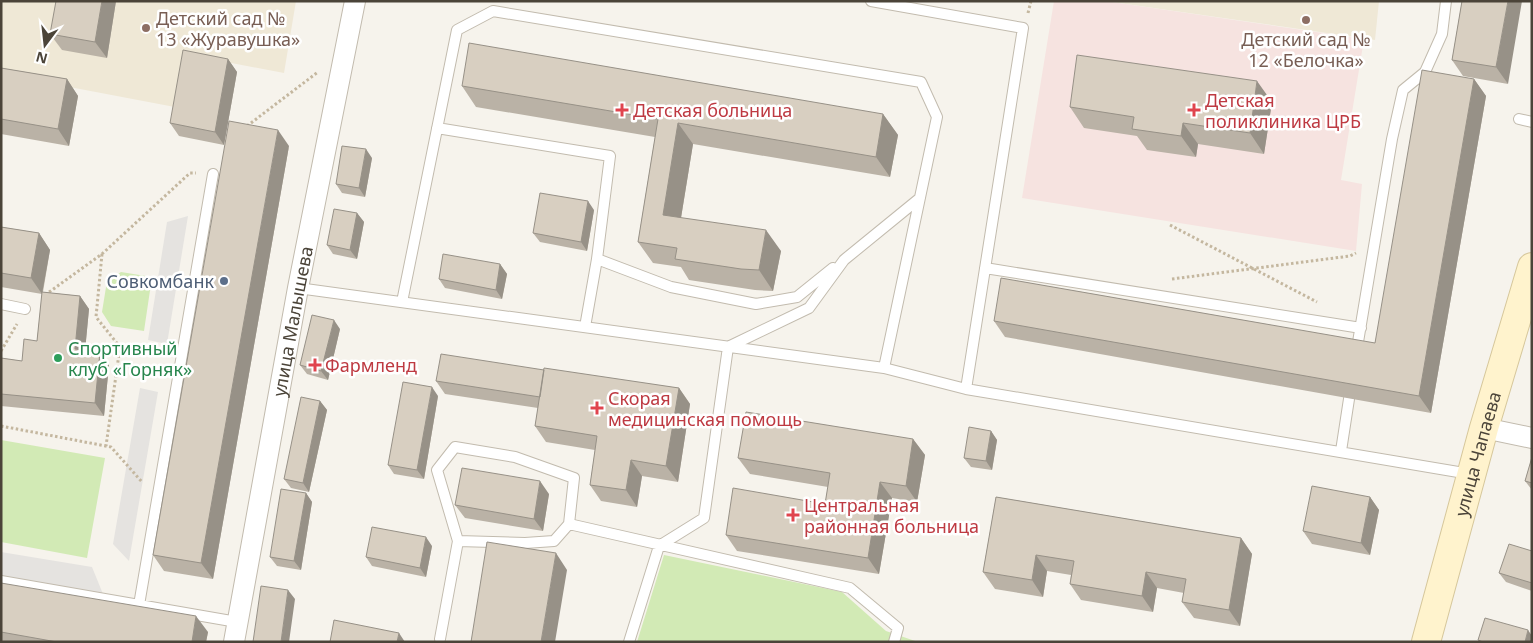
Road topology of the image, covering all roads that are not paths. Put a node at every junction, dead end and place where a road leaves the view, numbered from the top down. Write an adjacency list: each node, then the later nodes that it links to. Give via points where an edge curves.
1 (355, 1): 13 (street, улица Малышева)
2 (871, 1): 11 (lane, via 1024,28)
3 (1446, 1): 18 (lane, via 1442,34 1425,72 1403,90)
4 (1519, 120): 5 (lane)
5 (1532, 122)
6 (437, 128): 8 (lane, via 456,30 493,11 921,82 937,118); 9 (lane, via 610,156); 14 (lane)
7 (213, 174): 30 (lane)
8 (920, 198): 10 (lane); 20 (lane)
9 (597, 259): 10 (lane, via 671,287 756,304 797,297); 17 (lane)
10 (844, 260): 19 (lane, via 809,308)
11 (985, 268): 18 (lane); 21 (lane)
12 (1532, 268): 22 (street, улица Чапаева)
13 (298, 288): 14 (lane); 31 (street, улица Малышева)
14 (402, 302): 17 (lane)
15 (1, 304): 16 (lane)
16 (25, 308)
17 (585, 327): 19 (lane)
18 (1361, 328): 24 (lane)
19 (728, 347): 20 (lane); 28 (lane, via 704,518)
20 (884, 368): 21 (lane)
21 (966, 389): 24 (lane)
22 (1484, 428): 23 (street); 25 (street, улица Чапаева)
23 (1532, 438)
24 (1340, 451): 25 (lane)
25 (1471, 474): 35 (street, улица Чапаева)
26 (569, 524): 27 (lane, via 554,541); 27 (lane, via 574,478 515,457 455,447 438,470); 28 (lane)
27 (458, 541): 32 (lane)
28 (659, 546): 33 (lane); 34 (lane, via 850,588 898,628)
29 (1, 581): 30 (lane)
30 (140, 605): 31 (lane)
31 (235, 632)
32 (440, 639)
33 (629, 642)
34 (894, 642)
35 (1426, 642)

